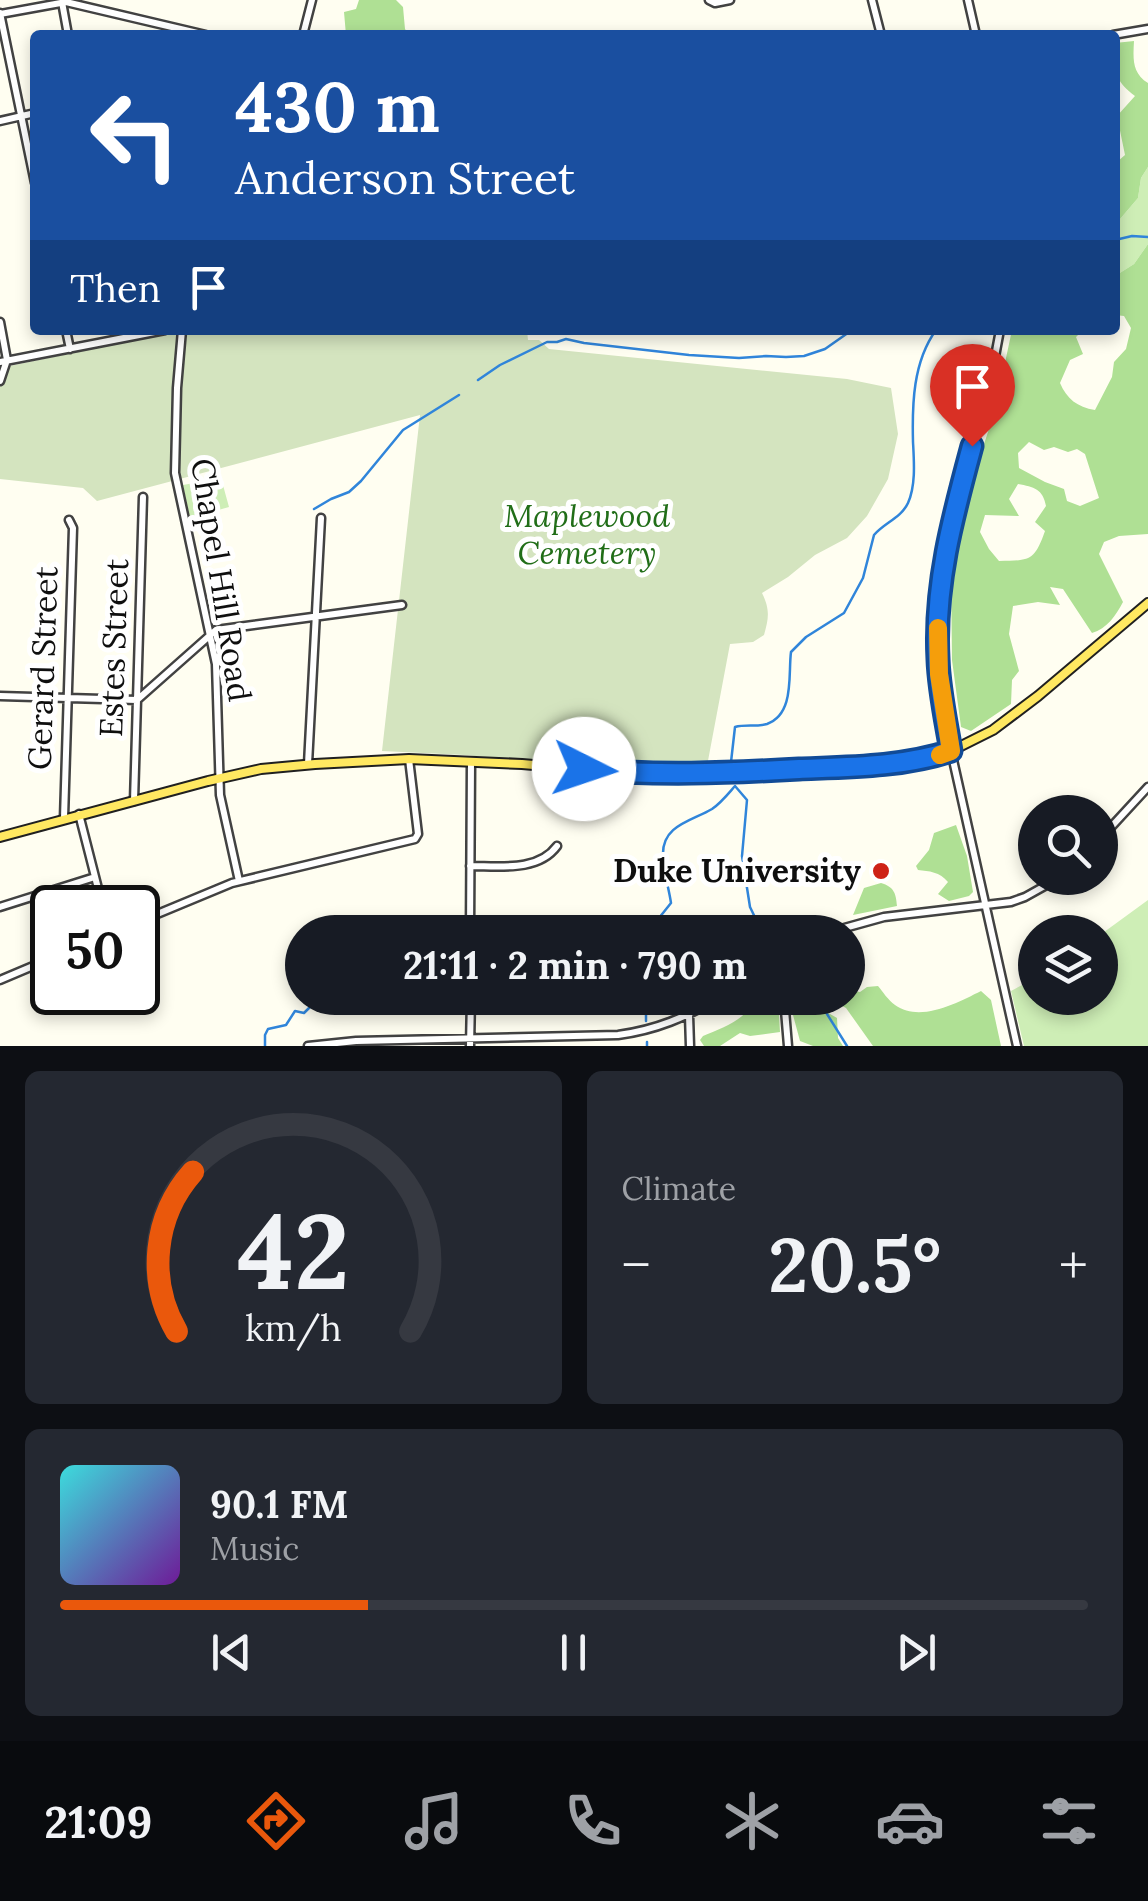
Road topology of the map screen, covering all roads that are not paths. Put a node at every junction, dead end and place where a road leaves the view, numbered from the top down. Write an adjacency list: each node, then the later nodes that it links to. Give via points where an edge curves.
1 (312, 0): 11 (street)
2 (730, 0): 6 (street)
3 (872, 0): 12 (street)
4 (968, 0): 13 (street)
5 (61, 1): 7 (street); 9 (street); 10 (street)
6 (710, 1)
7 (0, 14): 16 (street)
8 (1148, 29): 14 (street)
9 (67, 30)
10 (185, 30)
11 (304, 30)
12 (880, 30)
13 (975, 30)
14 (1120, 34)
15 (30, 114): 16 (street)
16 (21, 116): 17 (street); 18 (street)
17 (0, 121)
18 (30, 159)
19 (0, 322): 25 (street)
20 (67, 335): 24 (street)
21 (124, 335): 24 (street)
22 (182, 335): 33 (street, Chapel Hill Road, via 175,473)
23 (999, 335): 37 (street, via 941,576 938,656)
24 (70, 349): 25 (street)
25 (3, 361): 26 (street)
26 (0, 381)
27 (143, 497): 36 (street, Estes Street)
28 (322, 518): 32 (street)
29 (69, 520): 35 (street, Gerard Street)
30 (402, 605): 32 (street)
31 (1147, 606): 37 (main road, via 1029,704)
32 (315, 616): 33 (street); 40 (street)
33 (210, 634): 36 (street); 41 (street, Chapel Hill Road)
34 (0, 696): 35 (street)
35 (67, 698): 36 (street); 45 (street, Gerard Street)
36 (137, 700): 43 (street, Estes Street)
37 (951, 751): 39 (main road, via 880,765 693,774); 54 (street)
38 (408, 759): 39 (main road); 40 (main road); 51 (street, via 415,839)
39 (471, 762): 49 (street)
40 (308, 764): 41 (main road)
41 (218, 778): 43 (main road); 51 (street, Chapel Hill Road)
42 (1148, 787): 46 (street)
43 (134, 801): 44 (main road)
44 (79, 814): 45 (main road); 50 (street)
45 (64, 818): 47 (main road)
46 (1118, 820)
47 (0, 836)
48 (558, 846): 49 (street, via 532,863)
49 (470, 866): 57 (street)
50 (95, 876): 52 (street); 55 (street)
51 (238, 881): 56 (street)
52 (97, 885)
53 (1029, 895): 54 (street)
54 (986, 906): 58 (street); 68 (street)
55 (0, 907)
56 (160, 913)
57 (470, 915)
58 (865, 922)
59 (30, 967): 60 (street)
60 (0, 980)
61 (470, 1015): 64 (street)
62 (689, 1015): 64 (street, via 618,1035); 66 (street)
63 (785, 1015): 67 (street)
64 (470, 1042): 65 (street)
65 (308, 1046)
66 (690, 1046)
67 (788, 1046)
68 (1017, 1046)

